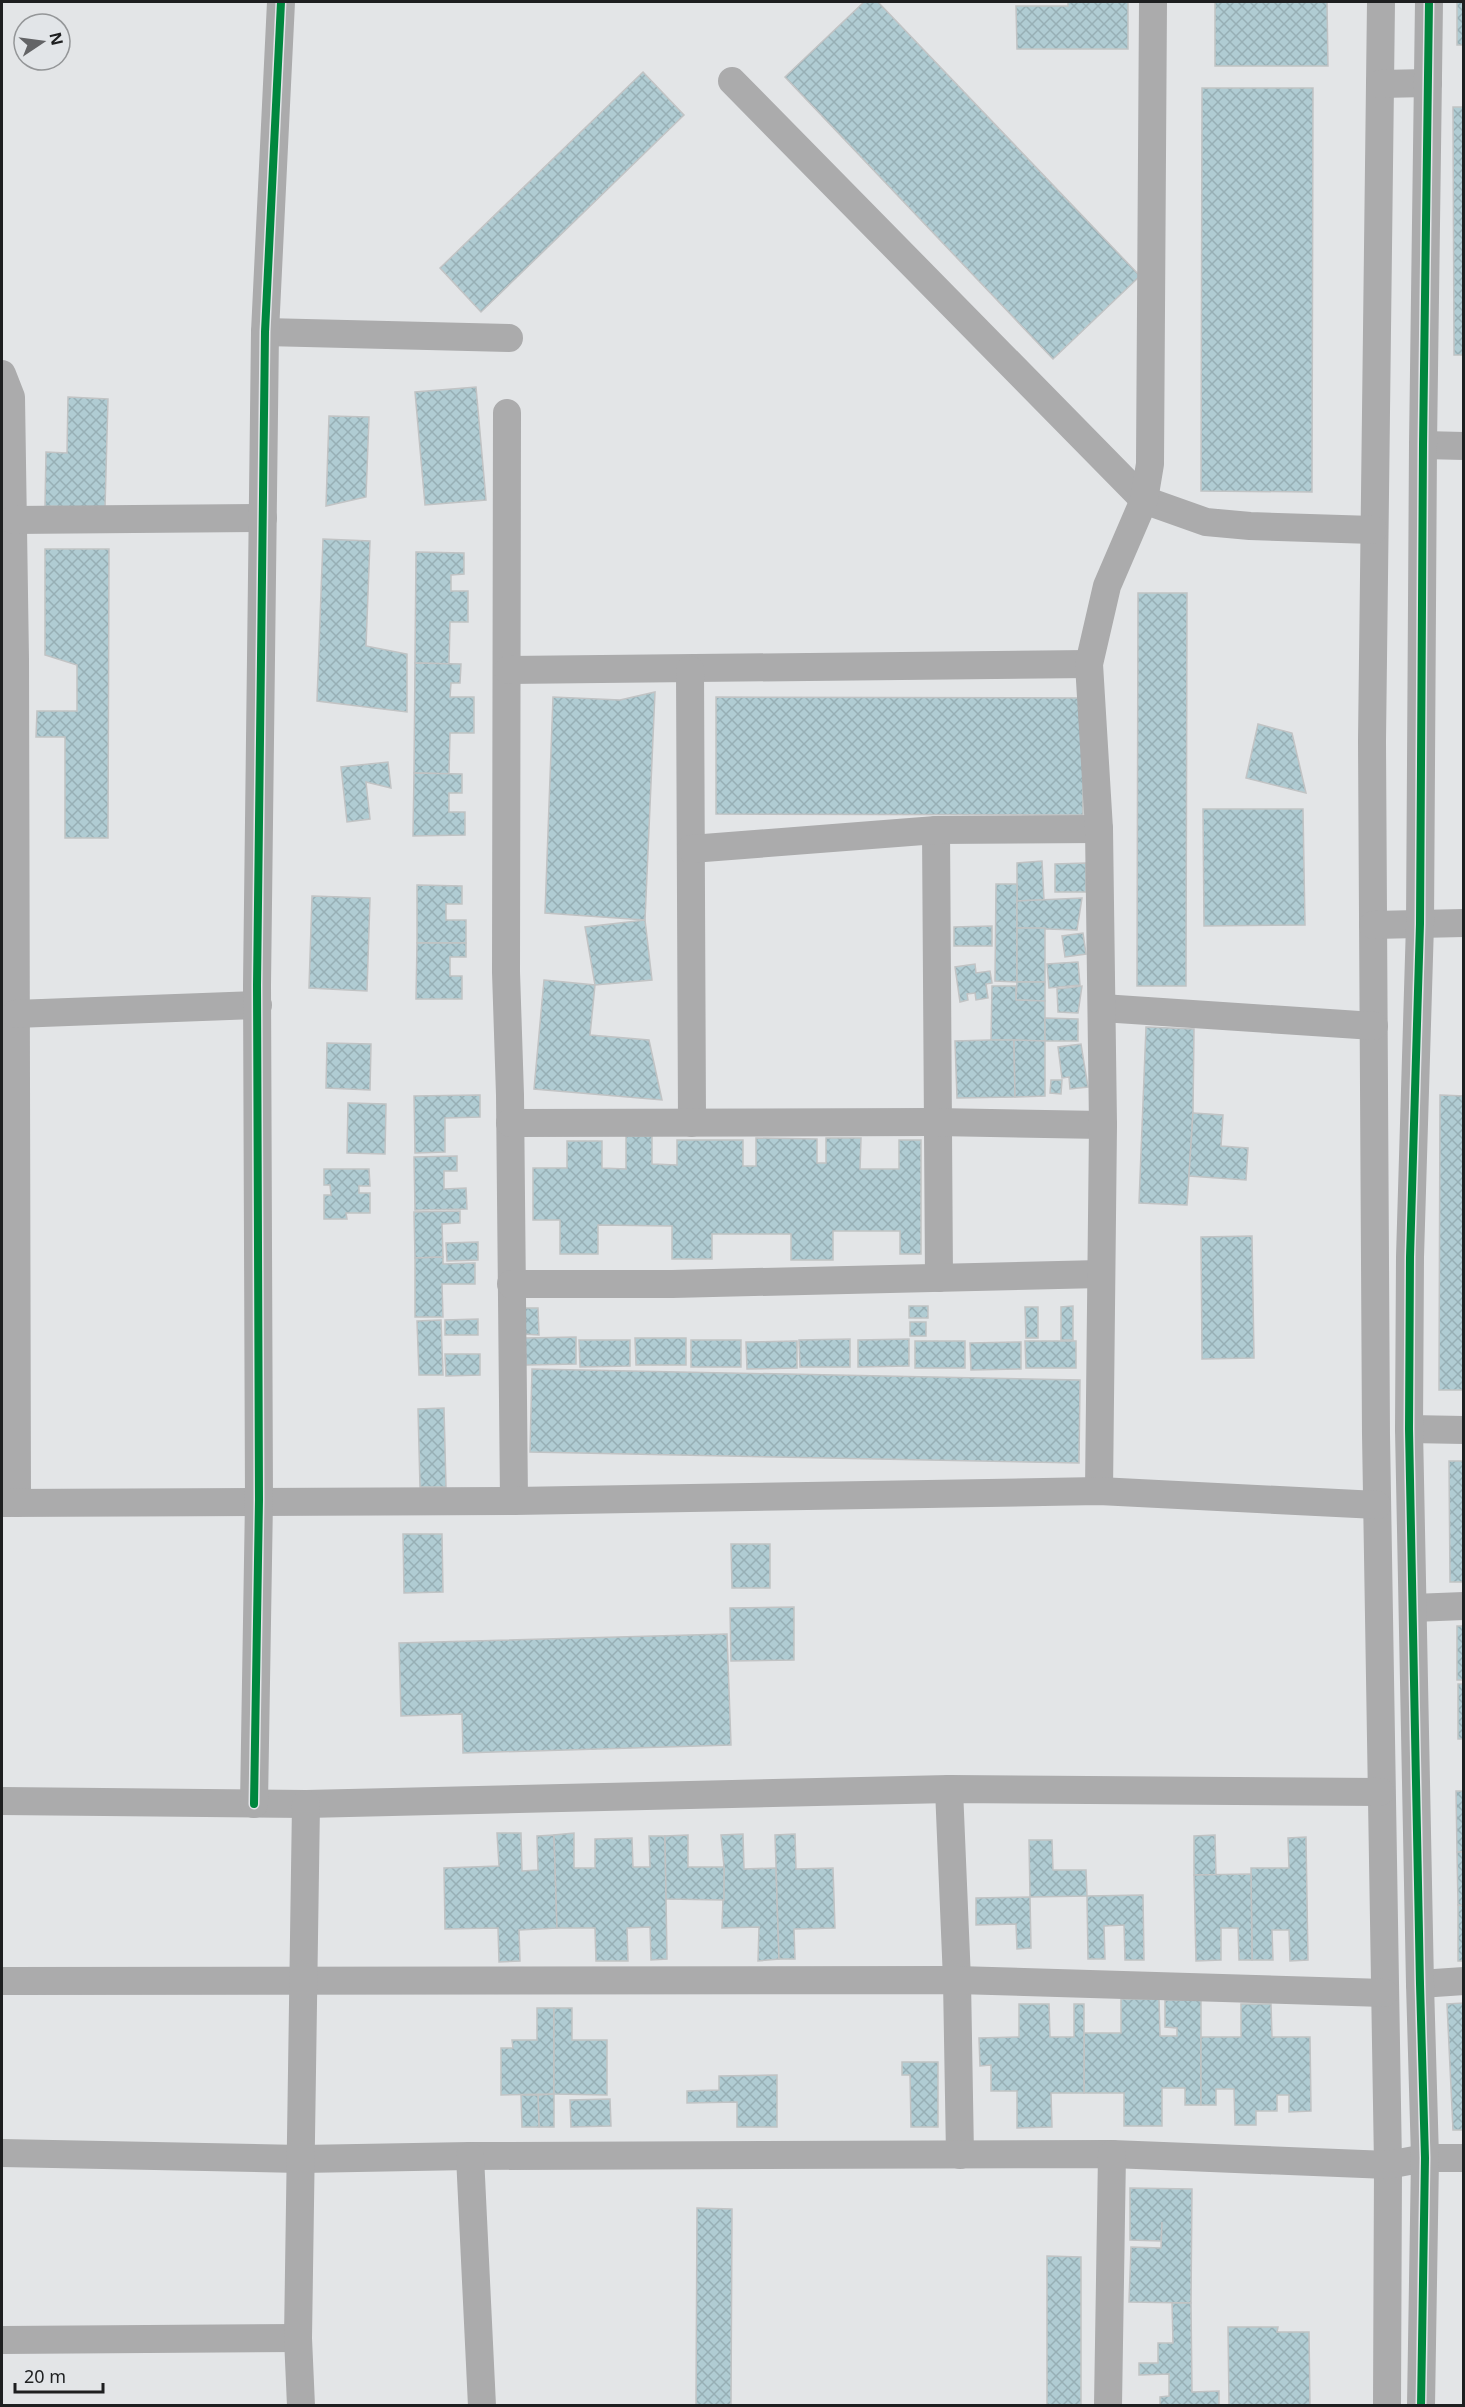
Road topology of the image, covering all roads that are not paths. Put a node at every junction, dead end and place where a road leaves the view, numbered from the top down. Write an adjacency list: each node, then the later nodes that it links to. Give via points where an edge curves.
1 (281, 2): 8 (street)
2 (1153, 2): 14 (street, via 1150,464)
3 (1381, 2): 7 (street)
4 (1429, 2): 6 (street)
5 (732, 81): 14 (street)
6 (1428, 83): 7 (street); 12 (street)
7 (1380, 84): 17 (street)
8 (265, 332): 9 (street); 15 (street)
9 (509, 338)
10 (2, 374): 16 (street, via 11,397)
11 (507, 413): 20 (street)
12 (1423, 445): 13 (street); 26 (street)
13 (1464, 446)
14 (1144, 500): 17 (street, via 1206,522); 19 (street, via 1107,586)
15 (263, 518): 16 (street); 28 (street)
16 (13, 520): 18 (street)
17 (1373, 530): 27 (street)
18 (8, 660): 30 (street)
19 (1089, 664): 21 (street); 22 (street)
20 (508, 670): 21 (street); 33 (street, via 506,972)
21 (690, 670): 24 (street)
22 (1100, 829): 23 (street); 29 (street)
23 (936, 830): 24 (street); 32 (street)
24 (691, 849): 34 (street)
25 (1464, 923): 26 (street)
26 (1420, 924): 27 (street); 40 (street)
27 (1373, 925): 31 (street)
28 (258, 1005): 30 (street); 43 (street)
29 (1102, 1008): 31 (street); 35 (street)
30 (15, 1014): 37 (street)
31 (1374, 1026): 46 (street)
32 (936, 1122): 34 (street); 35 (street); 38 (street)
33 (510, 1123): 34 (street); 39 (street)
34 (692, 1123)
35 (1103, 1125): 36 (street)
36 (1101, 1274): 38 (street); 42 (street)
37 (8, 1276): 45 (street)
38 (939, 1278): 39 (street)
39 (511, 1284): 44 (street)
40 (1409, 1429): 41 (street); 48 (street)
41 (1464, 1430)
42 (1099, 1491): 44 (street); 46 (street)
43 (259, 1500): 44 (street); 45 (street); 52 (street)
44 (514, 1501)
45 (9, 1503)
46 (1377, 1505): 50 (street)
47 (1464, 1606): 48 (street)
48 (1413, 1608): 58 (street)
49 (949, 1789): 50 (street); 53 (street); 54 (street)
50 (1380, 1792): 59 (street)
51 (2, 1801): 52 (street)
52 (254, 1803): 53 (street)
53 (306, 1804): 56 (street)
54 (957, 1980): 56 (street); 59 (street); 62 (street)
55 (2, 1981): 56 (street)
56 (305, 1981): 66 (street)
57 (1464, 1981): 58 (street)
58 (1419, 1984): 64 (street)
59 (1384, 1993): 67 (street)
60 (2, 2153): 66 (street)
61 (1112, 2154): 62 (street); 67 (street); 72 (street)
62 (960, 2155): 63 (street)
63 (470, 2156): 66 (street); 71 (street)
64 (1425, 2158): 65 (street); 67 (street); 74 (street)
65 (1464, 2158)
66 (301, 2159): 68 (street)
67 (1388, 2165): 73 (street)
68 (298, 2338): 69 (street); 70 (street)
69 (2, 2340)
70 (301, 2406)
71 (482, 2406)
72 (1108, 2406)
73 (1388, 2406)
74 (1421, 2406)

